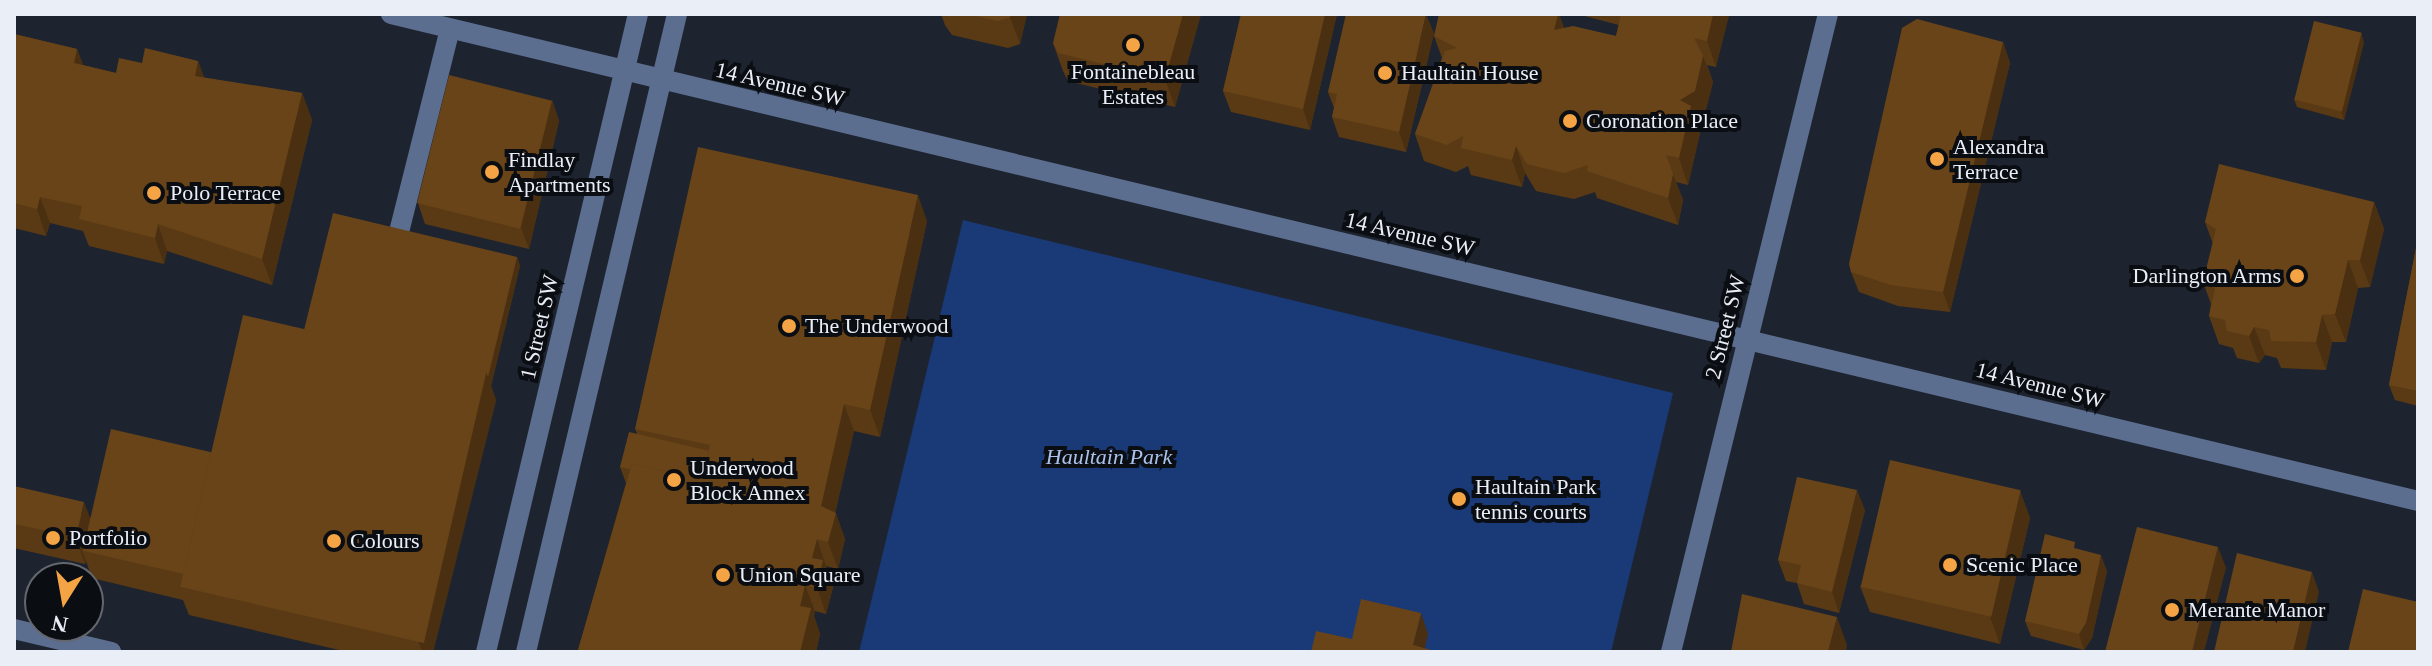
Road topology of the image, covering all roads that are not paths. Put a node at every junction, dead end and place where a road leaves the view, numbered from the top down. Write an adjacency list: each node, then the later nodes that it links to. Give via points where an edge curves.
1 (391, 14): 5 (street, 14 Avenue SW)
2 (638, 14): 6 (street, 1 Street SW)
3 (677, 14): 7 (street)
4 (1828, 14): 9 (street, 2 Street SW)
5 (450, 29): 6 (street, 14 Avenue SW); 8 (street)
6 (625, 72): 7 (street, 14 Avenue SW); 13 (street, 1 Street SW)
7 (660, 80): 9 (street, 14 Avenue SW); 14 (street)
8 (400, 228)
9 (1747, 339): 10 (street, 14 Avenue SW); 15 (street, 2 Street SW)
10 (2418, 501)
11 (14, 629): 12 (street)
12 (111, 652)
13 (486, 652)
14 (526, 652)
15 (1671, 652)

